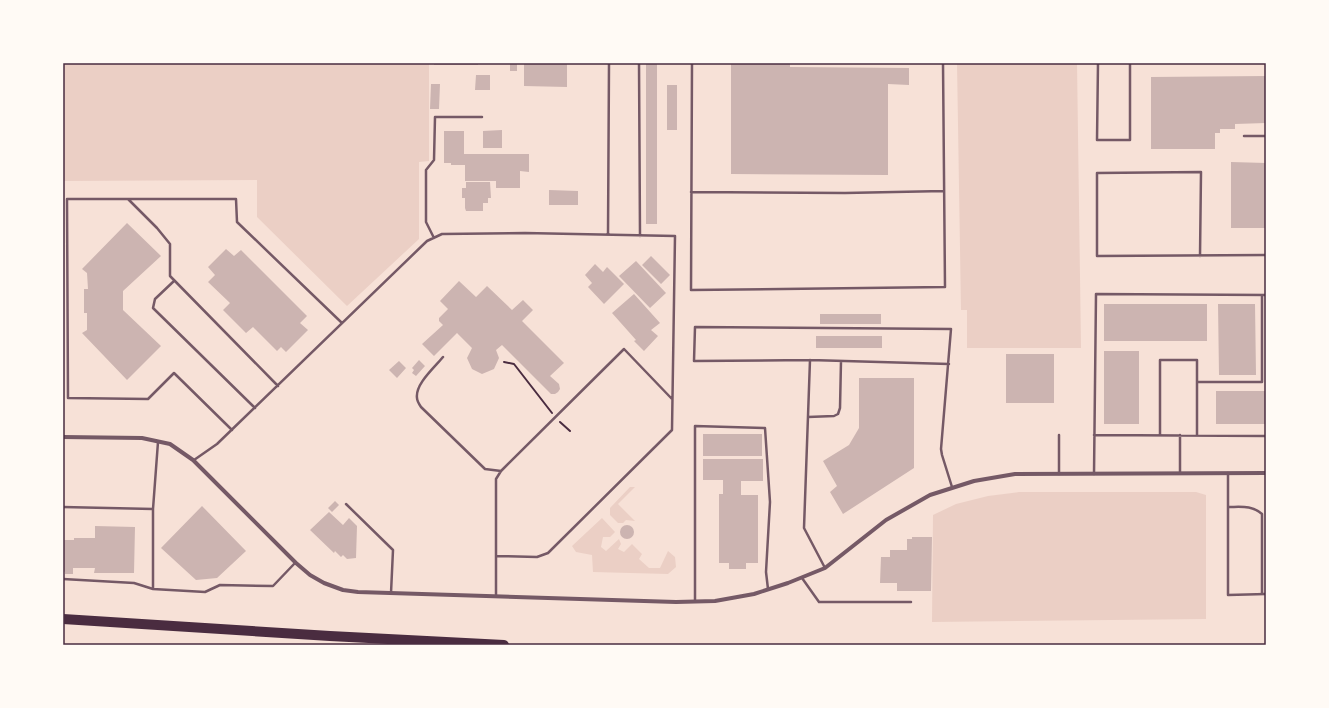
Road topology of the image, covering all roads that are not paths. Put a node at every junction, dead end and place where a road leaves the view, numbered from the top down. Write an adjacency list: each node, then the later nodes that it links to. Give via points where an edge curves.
1 (608, 63): 15 (lane)
2 (639, 63): 16 (lane)
3 (692, 63): 11 (lane)
4 (942, 63): 10 (lane)
5 (1098, 63): 6 (lane, via 1097,140 1130,140)
6 (1130, 63)
7 (482, 118): 17 (lane, via 435,117 434,160 426,170 426,222)
8 (1244, 136): 9 (lane)
9 (1266, 136)
10 (944, 191): 11 (lane); 11 (lane, via 945,287 691,290)
11 (691, 192)
12 (128, 198): 14 (lane); 20 (lane, via 170,244 170,276); 25 (lane, via 236,199 237,222)
13 (63, 199): 14 (lane)
14 (67, 199): 24 (lane)
15 (608, 234): 16 (lane); 17 (lane, via 442,234)
16 (640, 236): 32 (lane, via 675,236)
17 (434, 238): 25 (lane, via 427,241)
18 (1266, 255): 19 (lane)
19 (1200, 256): 19 (lane, via 1097,256 1096,173 1201,172)
20 (174, 281): 31 (lane); 33 (lane, via 155,299 153,308)
21 (1262, 295): 22 (lane); 30 (lane, via 1262,382); 37 (lane, via 1096,294)
22 (1266, 295)
23 (63, 301): 24 (lane)
24 (67, 301): 35 (lane, via 68,398 148,399 174,373)
25 (342, 323): 31 (lane)
26 (444, 357): 45 (lane, via 420,384 417,390 419,403 485,469)
27 (810, 360): 28 (lane); 29 (lane, via 694,361 695,327 951,329); 34 (lane)
28 (840, 361): 29 (lane); 34 (lane, via 838,414)
29 (949, 364): 51 (lane, via 941,449)
30 (1196, 382): 38 (lane, via 1196,360 1160,360); 40 (lane)
31 (278, 386): 33 (lane)
32 (672, 399): 45 (lane, via 624,349); 56 (lane, via 672,430 548,552 537,557)
33 (255, 408): 35 (lane)
34 (808, 417): 58 (lane, via 804,528)
35 (232, 430): 44 (lane)
36 (1060, 435): 49 (lane)
37 (1094, 435): 38 (lane); 50 (lane)
38 (1160, 435): 39 (lane)
39 (1180, 435): 40 (lane); 46 (lane)
40 (1196, 435): 41 (lane)
41 (1266, 436)
42 (63, 437): 43 (street)
43 (158, 440): 44 (street, via 181,450); 55 (lane)
44 (193, 460): 57 (street)
45 (501, 470): 56 (lane, via 496,480)
46 (1180, 473): 47 (street); 50 (street)
47 (1228, 473): 48 (street); 54 (lane)
48 (1266, 473)
49 (1059, 474): 50 (street); 51 (street, via 1015,474)
50 (1094, 474)
51 (952, 487): 58 (street, via 930,495 886,520)
52 (346, 504): 63 (lane, via 393,550)
53 (63, 507): 55 (lane)
54 (1228, 507): 64 (lane, via 1249,507 1262,514); 64 (lane, via 1228,595)
55 (153, 508): 61 (lane)
56 (497, 556): 66 (lane)
57 (296, 563): 61 (lane, via 273,586 220,586 205,592); 63 (street, via 310,575 343,590)
58 (825, 568): 59 (street)
59 (802, 578): 62 (street); 68 (lane, via 818,602)
60 (63, 579): 61 (lane, via 134,583)
61 (153, 589)
62 (768, 590): 67 (street, via 715,601); 67 (lane, via 766,572 770,502 765,428 695,426)
63 (391, 593): 66 (street)
64 (1262, 594): 65 (lane)
65 (1266, 594)
66 (496, 596): 67 (street)
67 (695, 602)
68 (911, 602)
69 (63, 619): 70 (highway)
70 (504, 645)

